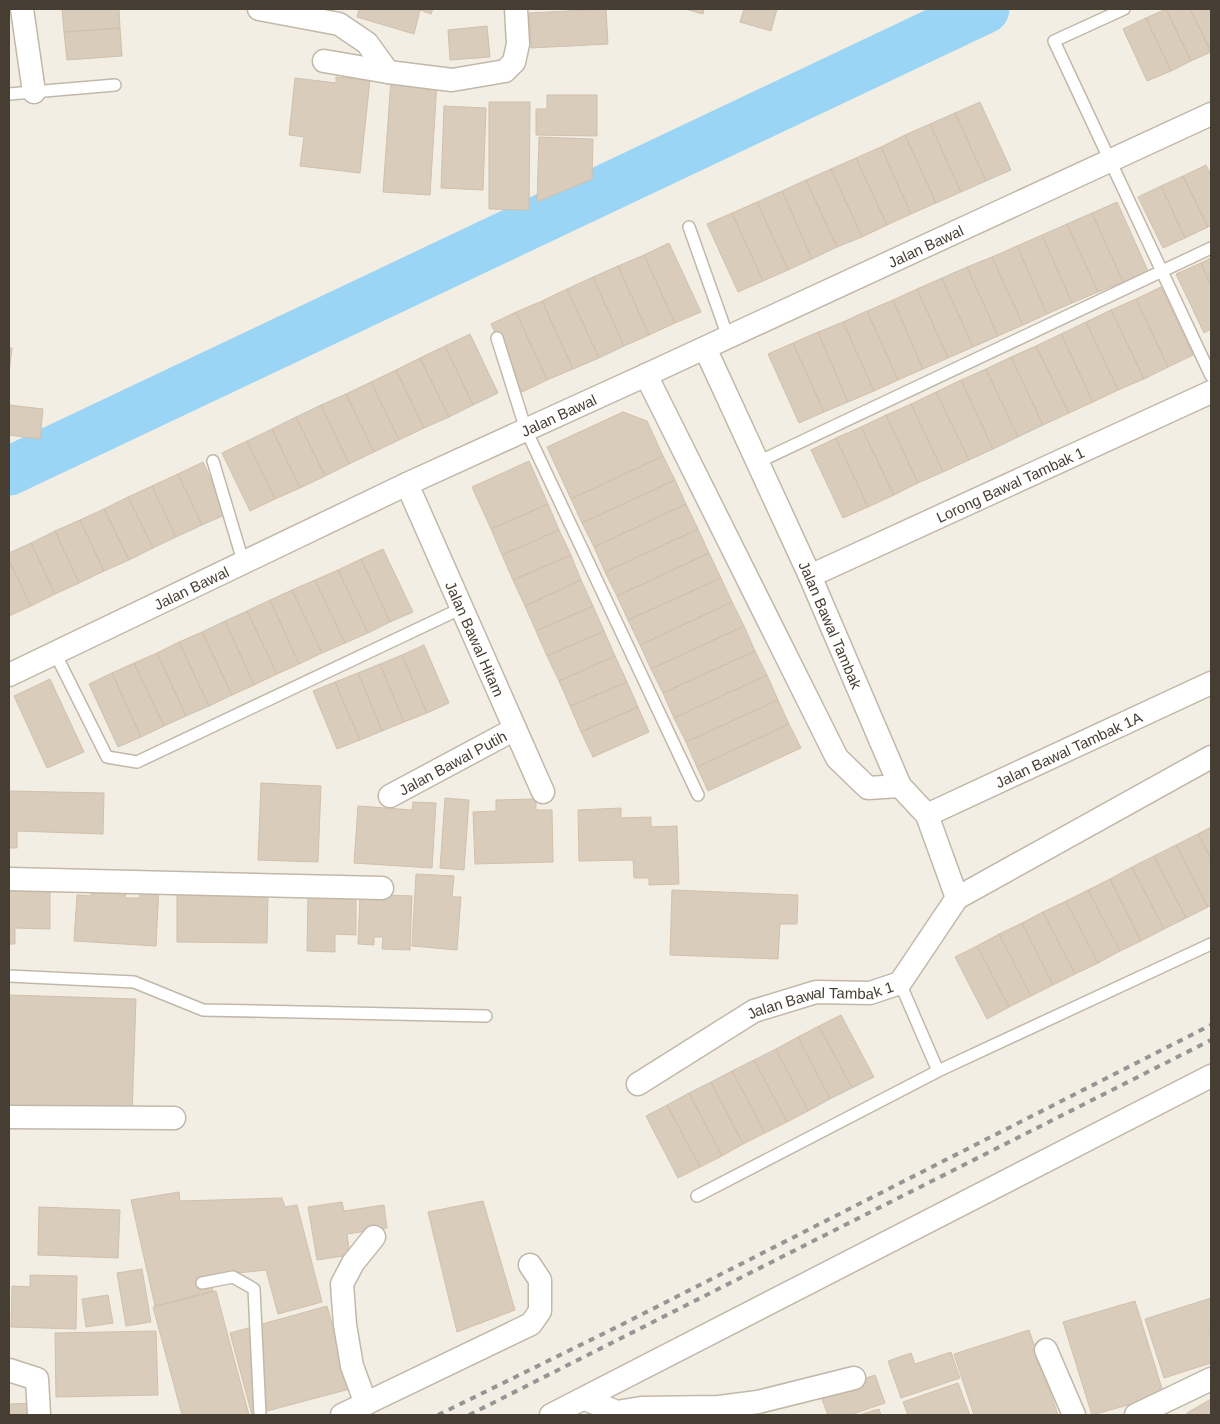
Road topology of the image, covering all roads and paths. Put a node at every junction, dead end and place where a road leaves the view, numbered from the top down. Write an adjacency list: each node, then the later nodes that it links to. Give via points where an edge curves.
1 (22, 9): 8 (street)
2 (259, 9): 6 (street, via 339,24 367,42)
3 (516, 9): 6 (street, via 518,44 514,62 505,71 452,80)
4 (1124, 9): 11 (lane, via 1054,41)
5 (324, 61): 6 (street)
6 (388, 72)
7 (115, 85): 8 (lane)
8 (34, 92): 9 (lane)
9 (9, 94)
10 (1211, 114): 11 (street, Jalan Bawal)
11 (1110, 160): 14 (lane); 15 (street, Jalan Bawal)
12 (689, 227): 15 (lane)
13 (1211, 248): 14 (lane)
14 (1162, 271): 19 (lane); 23 (lane)
15 (728, 337): 17 (street, Jalan Bawal)
16 (497, 338): 21 (lane)
17 (705, 348): 18 (street, Jalan Bawal); 23 (street, Jalan Bawal Tambak)
18 (646, 375): 21 (street, Jalan Bawal); 33 (street, via 837,758 868,788)
19 (1211, 376)
20 (1211, 392): 26 (street, Lorong Bawal Tambak 1)
21 (526, 430): 24 (street, Jalan Bawal); 35 (lane)
22 (212, 461): 25 (lane)
23 (756, 463): 26 (street, Jalan Bawal Tambak)
24 (407, 484): 25 (street, Jalan Bawal); 27 (street, Jalan Bawal Hitam)
25 (243, 561): 28 (street, Jalan Bawal)
26 (810, 576): 33 (street, Jalan Bawal Tambak)
27 (462, 608): 28 (lane, via 137,762 107,757); 31 (street, Jalan Bawal Hitam)
28 (55, 653): 29 (street, Jalan Bawal)
29 (9, 675)
30 (1211, 683): 37 (street, Jalan Bawal Tambak 1A)
31 (515, 729): 34 (street, Jalan Bawal Hitam); 36 (street, Jalan Bawal Putih)
32 (1211, 757): 40 (street, Jalan Bawal Tambak 1)
33 (900, 786): 37 (street, Jalan Bawal Tambak)
34 (543, 792)
35 (698, 795)
36 (390, 796)
37 (927, 815): 40 (street, Jalan Bawal Tambak)
38 (9, 879): 39 (street)
39 (382, 888)
40 (957, 898): 43 (street, Jalan Bawal Tambak 1)
41 (1211, 944): 45 (lane)
42 (9, 976): 44 (lane, via 134,982 203,1010)
43 (900, 983): 45 (lane); 47 (street, Jalan Bawal Tambak 1, via 870,993 816,992 754,1011)
44 (486, 1016)
45 (938, 1071): 50 (lane)
46 (1211, 1076): 58 (street)
47 (638, 1084)
48 (9, 1117): 49 (street)
49 (174, 1118)
50 (697, 1196)
51 (374, 1237): 59 (street, via 353,1263 342,1284 352,1366)
52 (530, 1265): 59 (street, via 540,1280 540,1311 531,1324)
53 (202, 1283): 61 (lane, via 233,1277 254,1289)
54 (1046, 1350): 64 (street)
55 (9, 1370): 60 (street, via 37,1379)
56 (854, 1378): 58 (street, via 758,1402 719,1407 641,1408 618,1412)
57 (1211, 1379): 65 (street)
58 (585, 1399): 63 (street)
59 (366, 1404): 62 (street)
60 (39, 1415)
61 (260, 1415)
62 (342, 1415)
63 (552, 1415)
64 (1074, 1415)
65 (1136, 1415)

